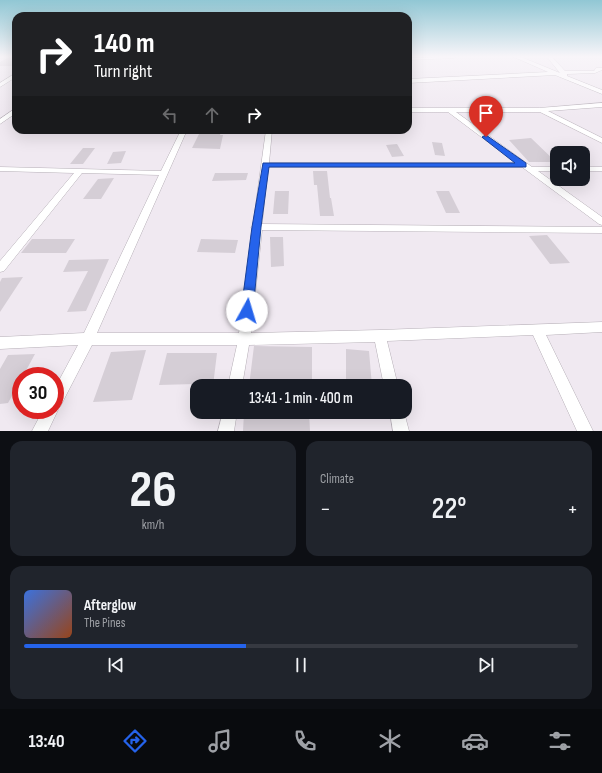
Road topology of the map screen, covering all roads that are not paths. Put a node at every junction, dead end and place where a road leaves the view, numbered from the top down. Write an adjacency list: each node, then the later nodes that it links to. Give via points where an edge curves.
1 (480, 77): 4 (street)
2 (12, 78): 5 (street)
3 (568, 78): 6 (street)
4 (412, 81)
5 (0, 85)
6 (602, 92)
7 (602, 105): 10 (street)
8 (448, 109): 9 (street); 10 (street); 17 (street)
9 (412, 110)
10 (539, 110): 15 (street)
11 (12, 113): 12 (street)
12 (0, 122)
13 (182, 134): 23 (street)
14 (269, 134): 16 (street)
15 (602, 142)
16 (266, 164): 17 (street); 25 (street)
17 (527, 167): 19 (street); 24 (street)
18 (0, 169): 22 (street)
19 (550, 169)
20 (590, 169): 21 (street)
21 (602, 169)
22 (79, 172): 23 (street); 27 (street)
23 (165, 173): 31 (street)
24 (602, 222)
25 (256, 227): 26 (street); 32 (street)
26 (602, 230)
27 (0, 268)
28 (602, 327): 29 (street)
29 (537, 330): 30 (street); 43 (street)
30 (380, 336): 32 (street); 35 (street)
31 (88, 339): 32 (street); 33 (street); 36 (street)
32 (244, 339): 34 (street)
33 (0, 343)
34 (236, 379)
35 (389, 379)
36 (64, 385)
37 (46, 419): 40 (street)
38 (229, 419): 41 (street)
39 (398, 419): 42 (street)
40 (40, 431)
41 (226, 431)
42 (401, 431)
43 (585, 431)

